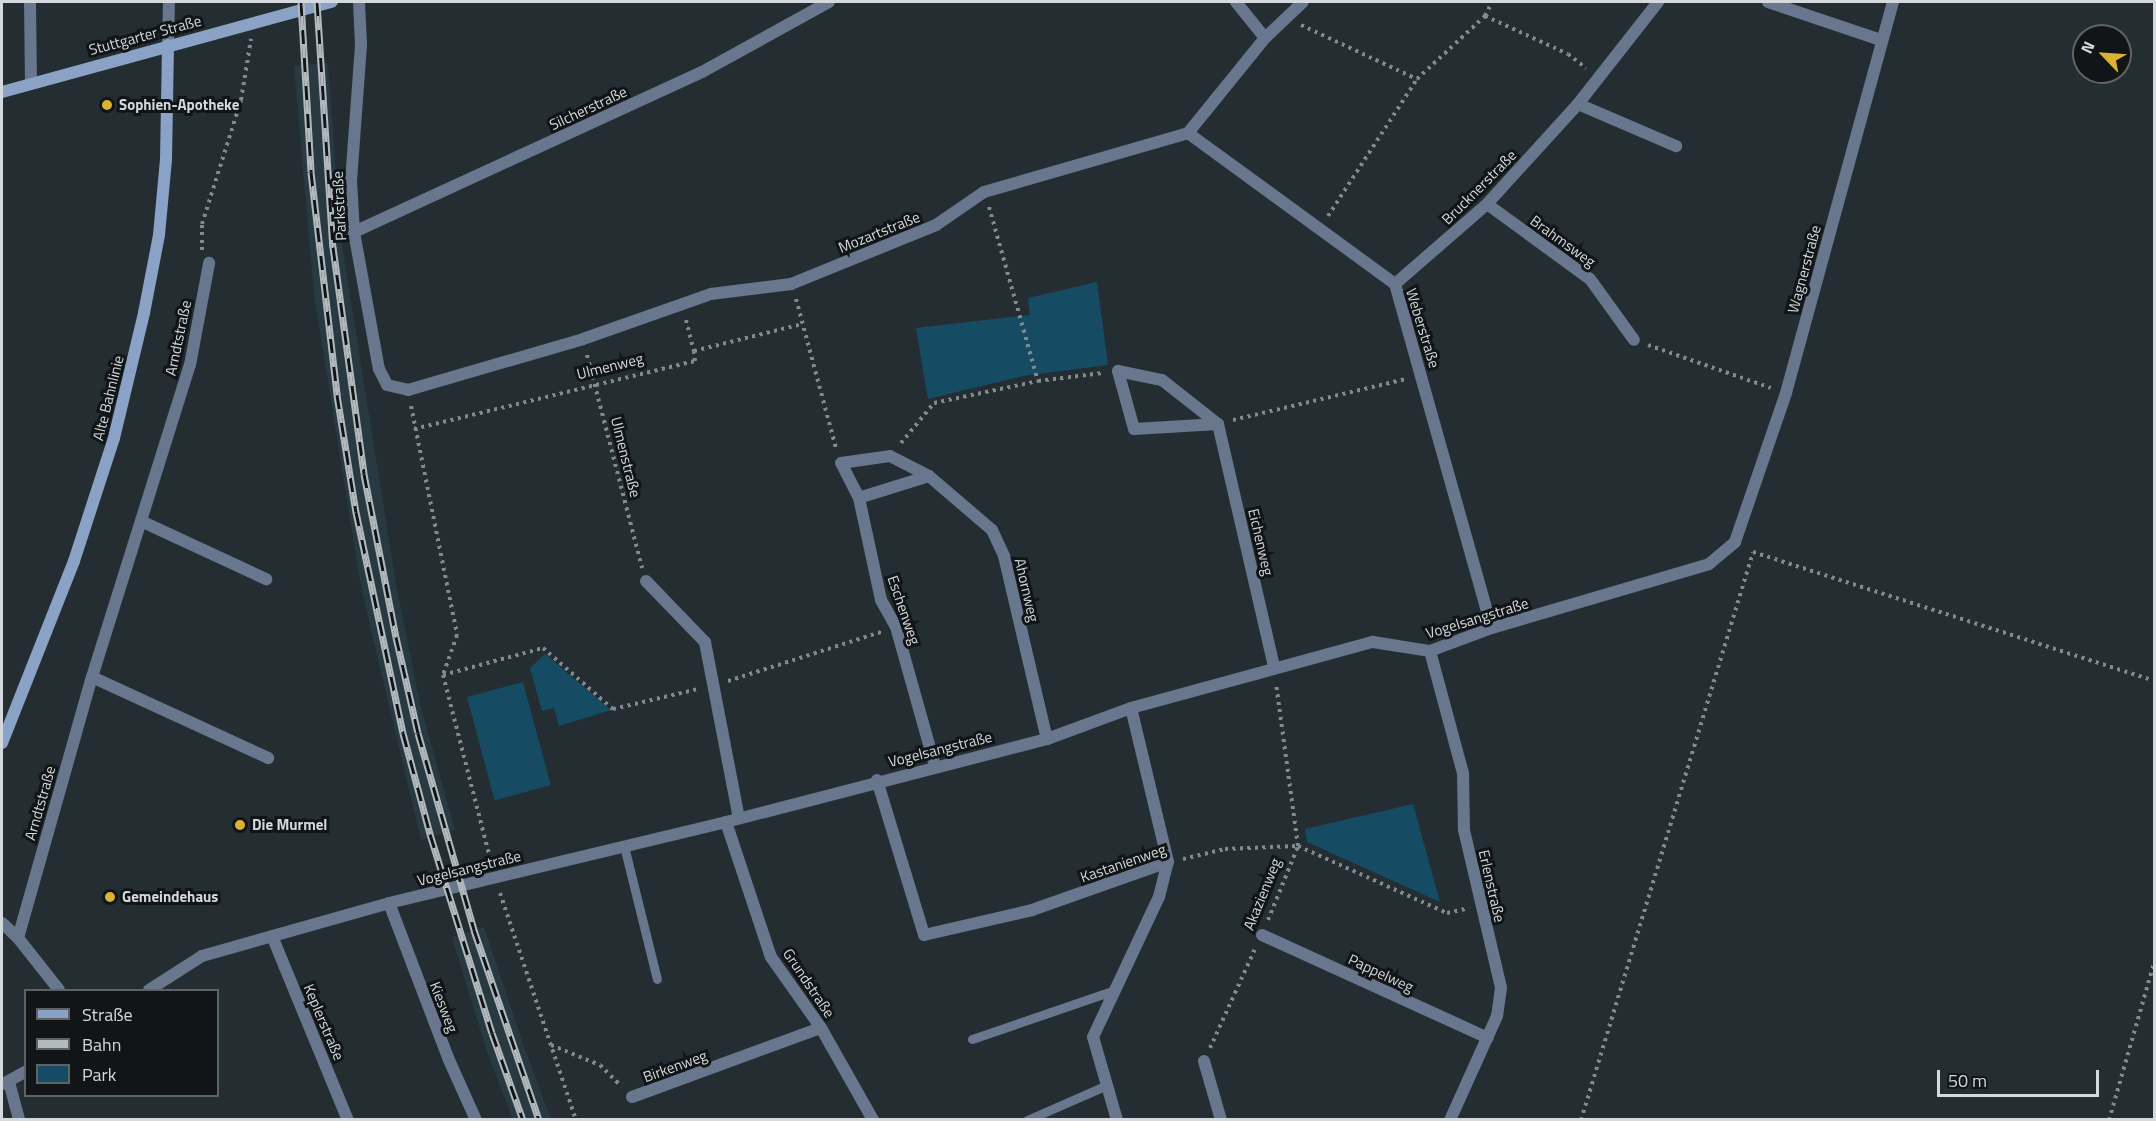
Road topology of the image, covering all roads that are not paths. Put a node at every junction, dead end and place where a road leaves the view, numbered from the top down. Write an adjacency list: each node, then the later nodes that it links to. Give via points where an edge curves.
1 (30, 2): 14 (street)
2 (169, 2): 13 (street)
3 (332, 2): 13 (street, Stuttgarter Straße)
4 (358, 2): 20 (street, Parkstraße, via 361,45 351,180)
5 (829, 2): 20 (street, Silcherstraße, via 702,72)
6 (1236, 2): 11 (street)
7 (1303, 2): 11 (street)
8 (1658, 2): 16 (street, Brucknerstraße)
9 (1768, 2): 12 (street)
10 (1893, 2): 12 (street, Wagnerstraße)
11 (1265, 38): 17 (street)
12 (1881, 40): 29 (street, Wagnerstraße, via 1786,393)
13 (168, 45): 14 (street, Stuttgarter Straße); 38 (street, Alte Bahnlinie, via 166,160 159,235 144,313 114,438 74,561)
14 (32, 82): 15 (street, Stuttgarter Straße)
15 (2, 92)
16 (1578, 104): 18 (street); 19 (street, Brucknerstraße)
17 (1188, 132): 22 (street, Weberstraße); 24 (street, Mozartstraße, via 984,192 936,225 791,284 711,294 583,339)
18 (1676, 146)
19 (1487, 204): 22 (street, Brucknerstraße); 23 (street, Brahmsweg, via 1590,279)
20 (354, 232): 24 (street, Parkstraße, via 379,369 387,385)
21 (209, 264): 28 (street, Arndtstraße, via 190,365)
22 (1395, 284): 32 (street, Weberstraße)
23 (1634, 340)
24 (408, 390)
25 (1218, 424): 25 (street, via 1162,380 1118,371 1134,429); 34 (street, Eichenweg)
26 (929, 476): 27 (street); 27 (street, Ahornweg, via 890,456 841,464); 37 (street, Ahornweg, via 992,530 1004,556)
27 (858, 498): 40 (street, Eschenweg, via 881,600 896,627)
28 (143, 522): 30 (street); 35 (street, Arndtstraße)
29 (1735, 543): 32 (street, Vogelsangstraße, via 1709,564)
30 (266, 579)
31 (646, 581): 42 (street, via 705,642)
32 (1492, 628): 33 (street, Vogelsangstraße)
33 (1430, 651): 34 (street, Vogelsangstraße, via 1373,642); 56 (street, Erlenstraße, via 1463,773 1464,830 1501,988 1497,1016)
34 (1274, 667): 36 (street, Vogelsangstraße)
35 (92, 677): 39 (street); 50 (street, Arndtstraße)
36 (1131, 708): 37 (street, Vogelsangstraße); 45 (street)
37 (1047, 738): 40 (street, Vogelsangstraße)
38 (2, 743)
39 (268, 758)
40 (935, 766): 41 (street, Vogelsangstraße)
41 (877, 780): 42 (street, Vogelsangstraße); 45 (street, Kastanienweg, via 924,935 1032,910)
42 (739, 818): 43 (street, Vogelsangstraße)
43 (726, 822): 44 (street, Vogelsangstraße); 55 (street, Grundstraße, via 771,957)
44 (624, 846): 46 (street, Vogelsangstraße); 51 (lane)
45 (1168, 862): 54 (street, via 1159,897)
46 (389, 903): 49 (street, Vogelsangstraße); 65 (street, Kiesweg, via 449,1060)
47 (2, 924): 50 (street)
48 (1262, 935): 56 (street, Pappelweg)
49 (272, 936): 53 (street, Vogelsangstraße, via 202,956); 64 (street, Keplerstraße)
50 (18, 938): 52 (street)
51 (657, 979)
52 (58, 989)
53 (151, 989)
54 (1115, 990): 57 (lane); 61 (street, via 1093,1037)
55 (821, 1028): 62 (street, Birkenweg); 66 (street, Grundstraße)
56 (1488, 1038): 70 (street, Erlenstraße)
57 (972, 1039)
58 (1204, 1061): 69 (street)
59 (24, 1072): 60 (street)
60 (5, 1084): 63 (street)
61 (1107, 1085): 67 (lane); 68 (street)
62 (632, 1097)
63 (19, 1119)
64 (348, 1119)
65 (476, 1119)
66 (873, 1119)
67 (1027, 1119)
68 (1117, 1119)
69 (1221, 1119)
70 (1450, 1119)

